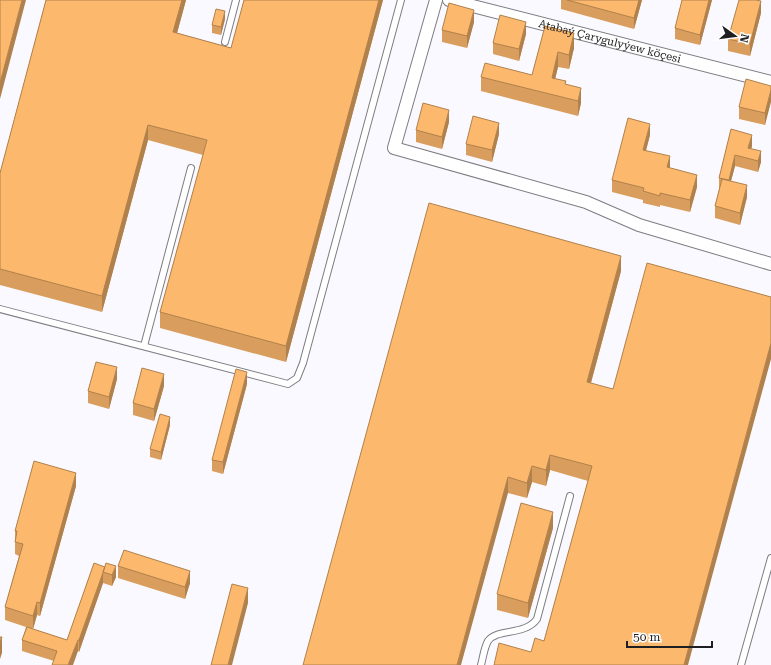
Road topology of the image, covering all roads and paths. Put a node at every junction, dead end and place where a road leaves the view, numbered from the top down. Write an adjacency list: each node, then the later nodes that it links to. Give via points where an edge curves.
1 (236, 0): 5 (lane)
2 (401, 0): 10 (lane, via 297,378 288,384)
3 (436, 0): 8 (street, via 394,148 586,202 639,225)
4 (449, 0): 6 (street, Atabaý Çarygulyýew köçesi)
5 (225, 42)
6 (771, 82)
7 (191, 168): 10 (lane)
8 (771, 264)
9 (0, 309): 10 (lane)
10 (144, 346)
11 (570, 496): 13 (lane, via 537,619 528,628 494,636 488,640)
12 (771, 558): 14 (lane)
13 (481, 665)
14 (741, 665)

